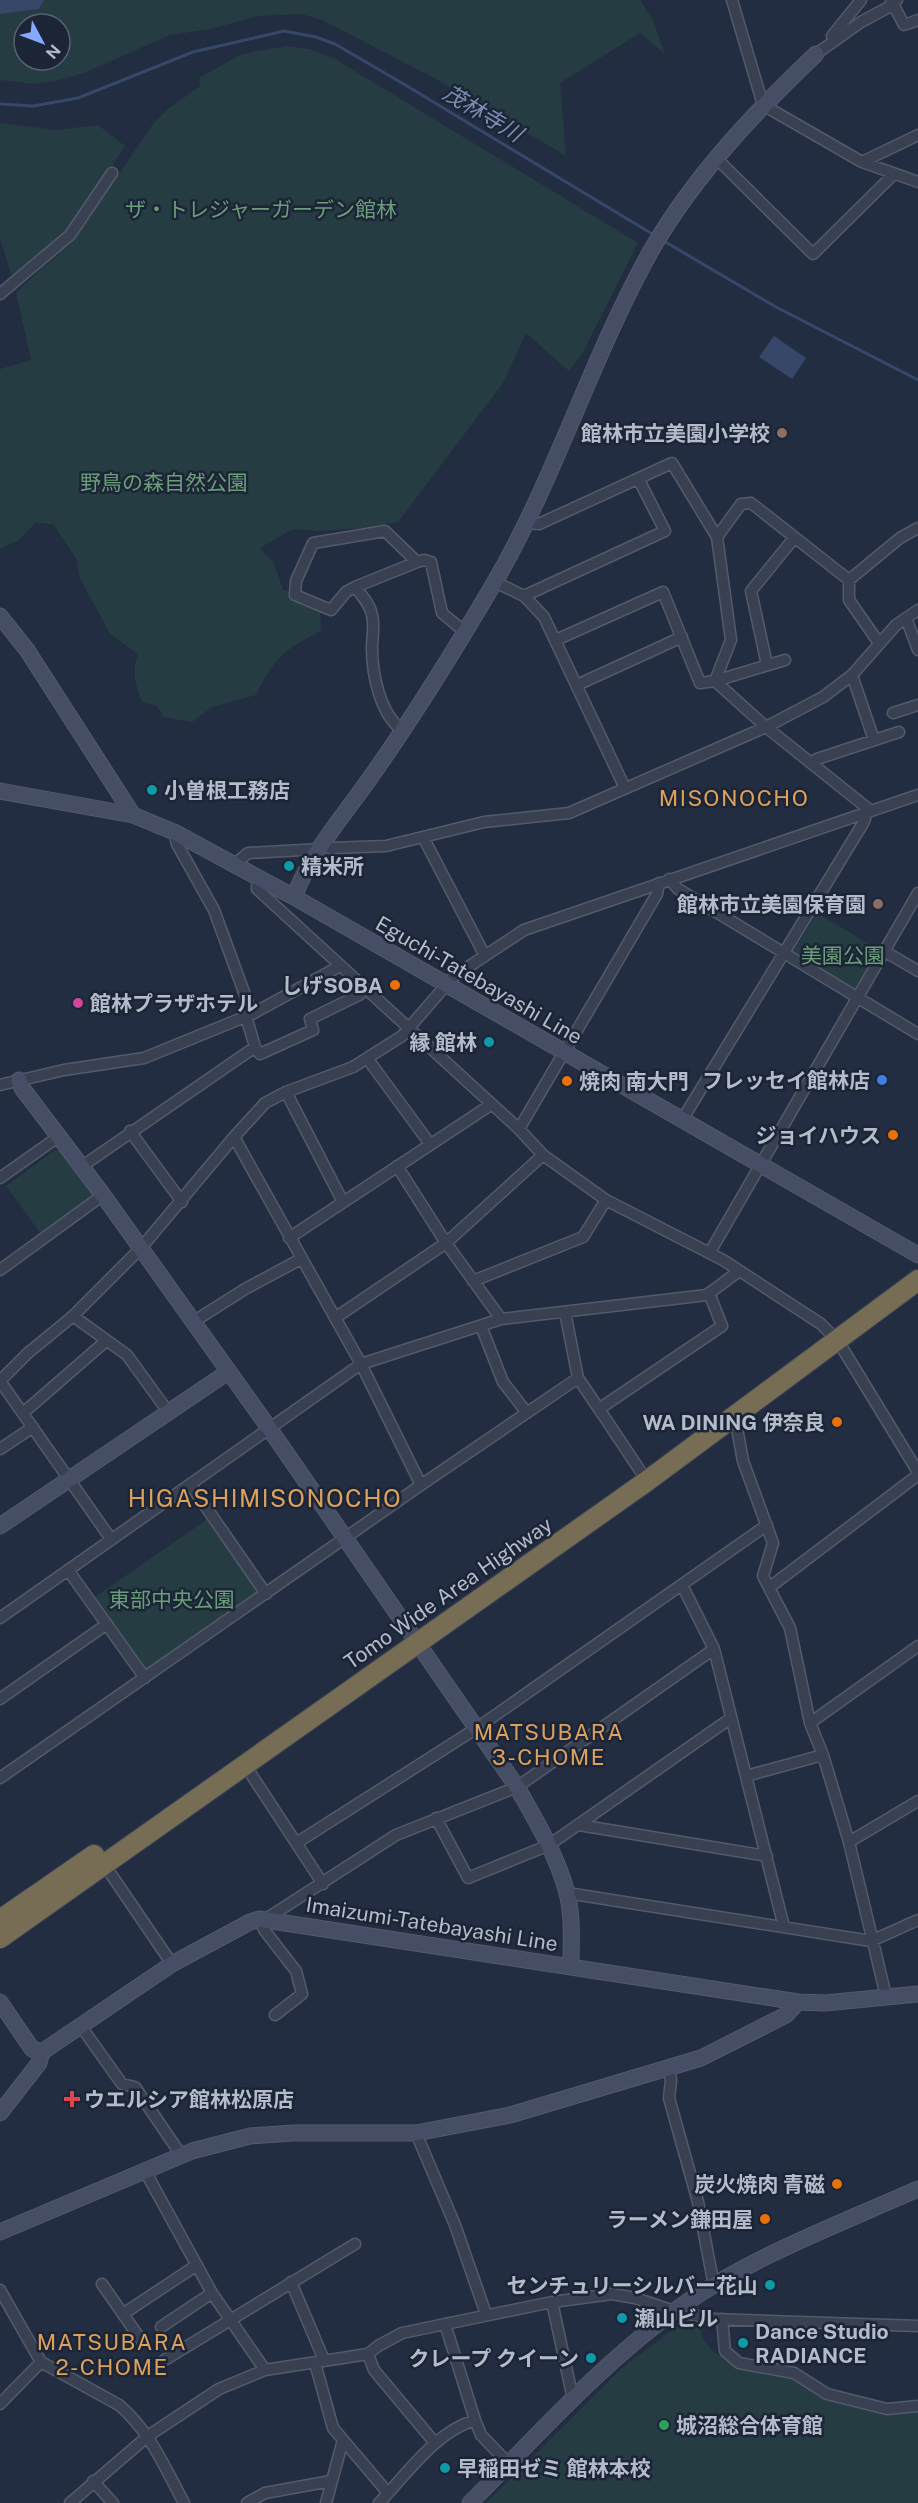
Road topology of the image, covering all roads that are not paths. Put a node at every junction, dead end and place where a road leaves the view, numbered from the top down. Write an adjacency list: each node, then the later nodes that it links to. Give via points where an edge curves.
1 (732, 0): 6 (street)
2 (861, 0): 5 (street)
3 (893, 2): 4 (street, via 904,25); 5 (street)
4 (918, 20)
5 (816, 54): 6 (street)
6 (763, 105): 8 (street); 9 (street)
7 (918, 135): 9 (street)
8 (716, 158): 11 (street, via 813,254); 15 (street, via 654,246 603,347)
9 (862, 162): 11 (street)
10 (112, 172): 13 (street, via 70,235)
11 (894, 174): 12 (street)
12 (918, 182)
13 (0, 294)
14 (639, 480): 15 (street, via 539,524); 17 (street, via 672,463); 23 (street, via 665,531)
15 (526, 523): 21 (street)
16 (918, 528): 20 (street, via 900,537)
17 (717, 537): 18 (street, via 741,504 751,503); 35 (street, via 731,640)
18 (794, 538): 20 (street); 33 (street, via 751,591)
19 (417, 562): 22 (street); 22 (street, via 385,531 313,543 296,581 295,596 331,610); 27 (street, via 431,562 442,613)
20 (849, 580): 30 (street, via 849,600)
21 (495, 582): 23 (street); 27 (street)
22 (355, 587): 40 (street, via 372,613 378,689 391,719)
23 (524, 596): 29 (street, via 544,617)
24 (918, 610): 26 (street)
25 (0, 616): 48 (street, via 27,650)
26 (906, 618): 30 (street); 31 (street)
27 (465, 632): 40 (street)
28 (682, 637): 29 (street, via 663,592); 35 (street, via 700,683); 36 (street)
29 (556, 640): 36 (street)
30 (879, 643): 34 (street)
31 (918, 650)
32 (784, 660): 33 (street)
33 (767, 665): 35 (street)
34 (852, 675): 39 (street, via 823,697); 42 (street)
35 (715, 681): 39 (street)
36 (577, 685): 44 (street)
37 (918, 705): 38 (street)
38 (893, 713)
39 (766, 727): 43 (street); 44 (street)
40 (402, 730): 51 (street, via 373,774 368,790)
41 (899, 732): 42 (street)
42 (874, 740): 43 (street)
43 (811, 763): 47 (street)
44 (625, 788): 50 (street, via 569,813 484,822)
45 (0, 790): 48 (street, Eguchi-Tatebayashi Line)
46 (918, 795): 47 (street)
47 (868, 812): 54 (street); 58 (street)
48 (133, 815): 49 (street, Eguchi-Tatebayashi Line)
49 (174, 832): 52 (street, Eguchi-Tatebayashi Line); 65 (street, via 214,910)
50 (423, 837): 51 (street, via 378,847); 59 (street)
51 (325, 848): 52 (street, via 248,853); 56 (street, via 309,880)
52 (235, 864): 53 (street, Eguchi-Tatebayashi Line)
53 (258, 876): 56 (street, Eguchi-Tatebayashi Line); 60 (street, via 257,889)
54 (664, 881): 58 (street); 59 (street, via 535,925); 69 (street)
55 (918, 893): 57 (street)
56 (294, 897): 62 (street, Eguchi-Tatebayashi Line)
57 (884, 951): 61 (street); 64 (street)
58 (784, 954): 64 (street); 75 (street)
59 (485, 956): 62 (street)
60 (340, 966): 63 (street); 65 (street)
61 (918, 972)
62 (445, 985): 66 (street); 69 (street, Eguchi-Tatebayashi Line)
63 (365, 990): 66 (street); 68 (street, via 310,1019 313,1030 260,1054)
64 (857, 998): 67 (street); 82 (street)
65 (249, 1015): 68 (street); 71 (street, via 144,1058)
66 (410, 1030): 70 (street); 74 (street)
67 (918, 1034)
68 (255, 1047): 77 (street)
69 (564, 1053): 75 (street, Eguchi-Tatebayashi Line); 76 (street)
70 (367, 1058): 73 (street); 80 (street)
71 (20, 1080): 72 (street); 78 (street)
72 (0, 1085)
73 (286, 1092): 79 (street, via 265,1104); 89 (street)
74 (492, 1104): 76 (street); 80 (street)
75 (681, 1119): 82 (street, Eguchi-Tatebayashi Line)
76 (519, 1129): 81 (street)
77 (130, 1131): 84 (street); 88 (street)
78 (58, 1137): 84 (street); 85 (street)
79 (234, 1137): 88 (street); 90 (street)
80 (430, 1144): 83 (street)
81 (543, 1155): 87 (street); 91 (street)
82 (760, 1164): 93 (street); 94 (street, Eguchi-Tatebayashi Line)
83 (397, 1166): 89 (street); 91 (street)
84 (81, 1167): 86 (street)
85 (0, 1177)
86 (103, 1195): 92 (street); 97 (street)
87 (606, 1200): 93 (street); 100 (street, via 583,1237)
88 (182, 1202): 92 (street)
89 (343, 1202): 90 (street)
90 (289, 1238): 95 (street)
91 (446, 1243): 100 (street); 104 (street)
92 (141, 1248): 103 (street); 106 (street)
93 (710, 1252): 98 (street)
94 (918, 1255)
95 (301, 1259): 104 (street); 106 (street)
96 (918, 1266): 108 (highway, Tomo Wide Area Highway)
97 (0, 1270)
98 (739, 1271): 101 (street); 108 (street, via 821,1324)
99 (918, 1280): 108 (highway, Tomo Wide Area Highway)
100 (473, 1281): 105 (street)
101 (709, 1293): 102 (street); 114 (street, via 722,1326)
102 (565, 1312): 105 (street); 112 (street)
103 (73, 1316): 109 (street); 113 (street)
104 (334, 1318): 110 (street)
105 (501, 1319): 107 (street)
106 (193, 1322): 111 (street)
107 (481, 1326): 110 (street); 117 (street, via 503,1382)
108 (834, 1337): 118 (highway, Tomo Wide Area Highway); 122 (highway, Tomo Wide Area Highway); 123 (street)
109 (106, 1341): 115 (street); 116 (street, via 127,1355)
110 (361, 1364): 120 (street); 126 (street)
111 (228, 1372): 116 (street); 120 (street)
112 (578, 1378): 114 (street); 117 (street)
113 (0, 1381): 115 (street)
114 (599, 1409): 122 (street)
115 (23, 1413): 119 (street)
116 (169, 1413): 124 (street)
117 (526, 1413): 126 (street)
118 (735, 1417): 127 (street, via 743,1461); 137 (highway, Tomo Wide Area Highway)
119 (33, 1427): 121 (street); 124 (street)
120 (269, 1428): 125 (street); 130 (street)
121 (0, 1449)
122 (641, 1472): 137 (highway, Tomo Wide Area Highway)
123 (918, 1474): 133 (street)
124 (70, 1480): 128 (street); 129 (street)
125 (189, 1484): 129 (street); 134 (street)
126 (422, 1485): 130 (street)
127 (766, 1524): 132 (street); 133 (street, via 773,1543 763,1576)
128 (0, 1526)
129 (111, 1539): 131 (street)
130 (345, 1539): 134 (street); 137 (street)
131 (68, 1570): 135 (street); 136 (street)
132 (682, 1585): 139 (street); 144 (street)
133 (770, 1587): 143 (street, via 790,1629)
134 (266, 1594): 140 (street)
135 (0, 1618)
136 (107, 1624): 140 (street); 141 (street)
137 (415, 1638): 144 (street); 146 (highway, Tomo Wide Area Highway); 161 (highway, Tomo Wide Area Highway)
138 (918, 1646): 143 (street)
139 (714, 1649): 142 (street); 149 (street)
140 (145, 1678): 148 (street)
141 (0, 1699)
142 (731, 1718): 147 (street); 152 (street)
143 (810, 1723): 145 (street)
144 (477, 1728): 149 (street); 153 (street)
145 (823, 1755): 147 (street); 154 (street)
146 (245, 1765): 153 (street); 157 (highway, Tomo Wide Area Highway)
147 (746, 1776): 156 (street)
148 (0, 1778)
149 (517, 1787): 151 (street); 155 (street)
150 (918, 1802): 154 (street)
151 (436, 1818): 155 (street, via 468,1878); 158 (street, via 396,1835)
152 (579, 1825): 155 (street); 156 (street)
153 (298, 1842): 158 (street)
154 (849, 1842): 165 (street)
155 (549, 1845): 159 (street)
156 (767, 1856): 163 (street)
157 (104, 1864): 164 (highway, Tomo Wide Area Highway); 166 (street)
158 (323, 1884): 160 (street)
159 (567, 1893): 163 (street); 167 (street)
160 (263, 1919): 166 (street, via 250,1922); 167 (street, Imaizumi-Tatebayashi Line); 172 (street, via 264,1931 296,1971 302,1994)
161 (0, 1920)
162 (918, 1920): 165 (street)
163 (784, 1927): 165 (street)
164 (0, 1938)
165 (871, 1941): 169 (street)
166 (172, 1964): 173 (street)
167 (571, 1967): 171 (street, Imaizumi-Tatebayashi Line)
168 (918, 1994): 169 (street, Imaizumi-Tatebayashi Line)
169 (886, 1996): 171 (street, Imaizumi-Tatebayashi Line)
170 (0, 2002): 174 (street, via 32,2049)
171 (798, 2002): 175 (street, via 786,2015 724,2048)
172 (275, 2015)
173 (80, 2025): 174 (street); 178 (street, via 122,2084 135,2087)
174 (42, 2052): 176 (street, via 39,2063)
175 (669, 2069): 177 (street, via 510,2115); 186 (street, via 669,2098 698,2202)
176 (0, 2113)
177 (416, 2133): 178 (street, via 250,2136); 192 (street, via 455,2225)
178 (181, 2155): 179 (street)
179 (145, 2171): 181 (street); 183 (street)
180 (918, 2189): 186 (street)
181 (0, 2232)
182 (355, 2244): 184 (street)
183 (197, 2265): 188 (street); 191 (street)
184 (291, 2282): 194 (street); 201 (street)
185 (102, 2284): 191 (street)
186 (714, 2286): 190 (street)
187 (0, 2290): 202 (street)
188 (212, 2293): 194 (street); 196 (street)
189 (552, 2301): 190 (street, via 612,2294); 192 (street); 204 (street)
190 (674, 2311): 193 (street); 204 (street)
191 (123, 2314): 198 (street)
192 (486, 2314): 195 (street)
193 (722, 2319): 197 (street); 206 (street, via 725,2351 739,2363 794,2373 827,2394 887,2409)
194 (231, 2320): 200 (street); 203 (street)
195 (445, 2324): 199 (street, via 402,2333); 207 (street)
196 (161, 2326)
197 (918, 2326)
198 (141, 2340)
199 (368, 2354): 201 (street); 210 (street, via 374,2370)
200 (163, 2361)
201 (320, 2361): 203 (street); 209 (street, via 333,2428)
202 (41, 2362): 205 (street); 208 (street, via 118,2405)
203 (265, 2370): 208 (street, via 219,2389)
204 (573, 2399): 211 (street)
205 (0, 2404)
206 (918, 2406)
207 (475, 2420): 210 (street, via 458,2425); 211 (street, via 481,2434)
208 (148, 2436): 212 (street); 217 (street)
209 (343, 2440): 213 (street); 214 (street)
210 (435, 2443): 214 (street)
211 (509, 2464): 221 (street)
212 (93, 2481): 215 (street); 216 (street)
213 (331, 2481): 218 (street, via 265,2493); 219 (street)
214 (388, 2493): 220 (street)
215 (70, 2503)
216 (113, 2503)
217 (184, 2503)
218 (247, 2503)
219 (326, 2503)
220 (379, 2503)
221 (470, 2503)

